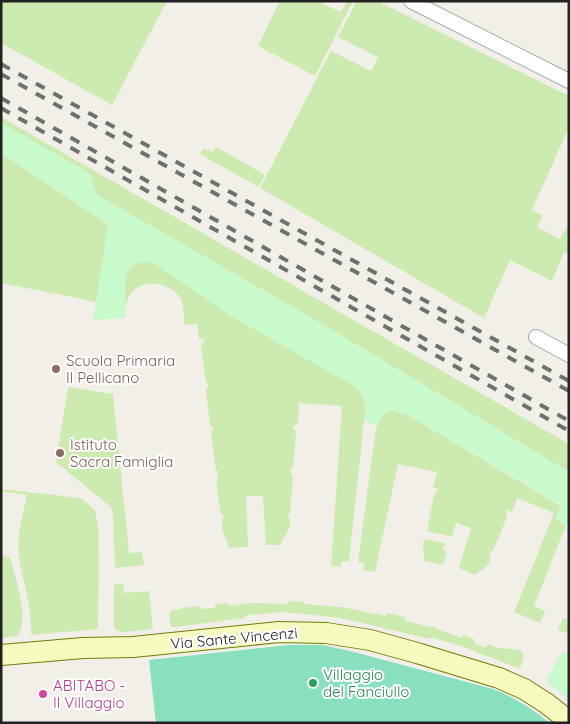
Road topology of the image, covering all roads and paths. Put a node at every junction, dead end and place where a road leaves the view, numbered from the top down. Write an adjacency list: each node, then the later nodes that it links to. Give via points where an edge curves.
1 (411, 1): 2 (street)
2 (569, 81)
3 (536, 337): 4 (street)
4 (569, 355)
5 (1, 655): 6 (street, Via Sante Vincenzi, via 134,647 279,632 326,633 370,640 511,682 546,702)
6 (569, 721)

